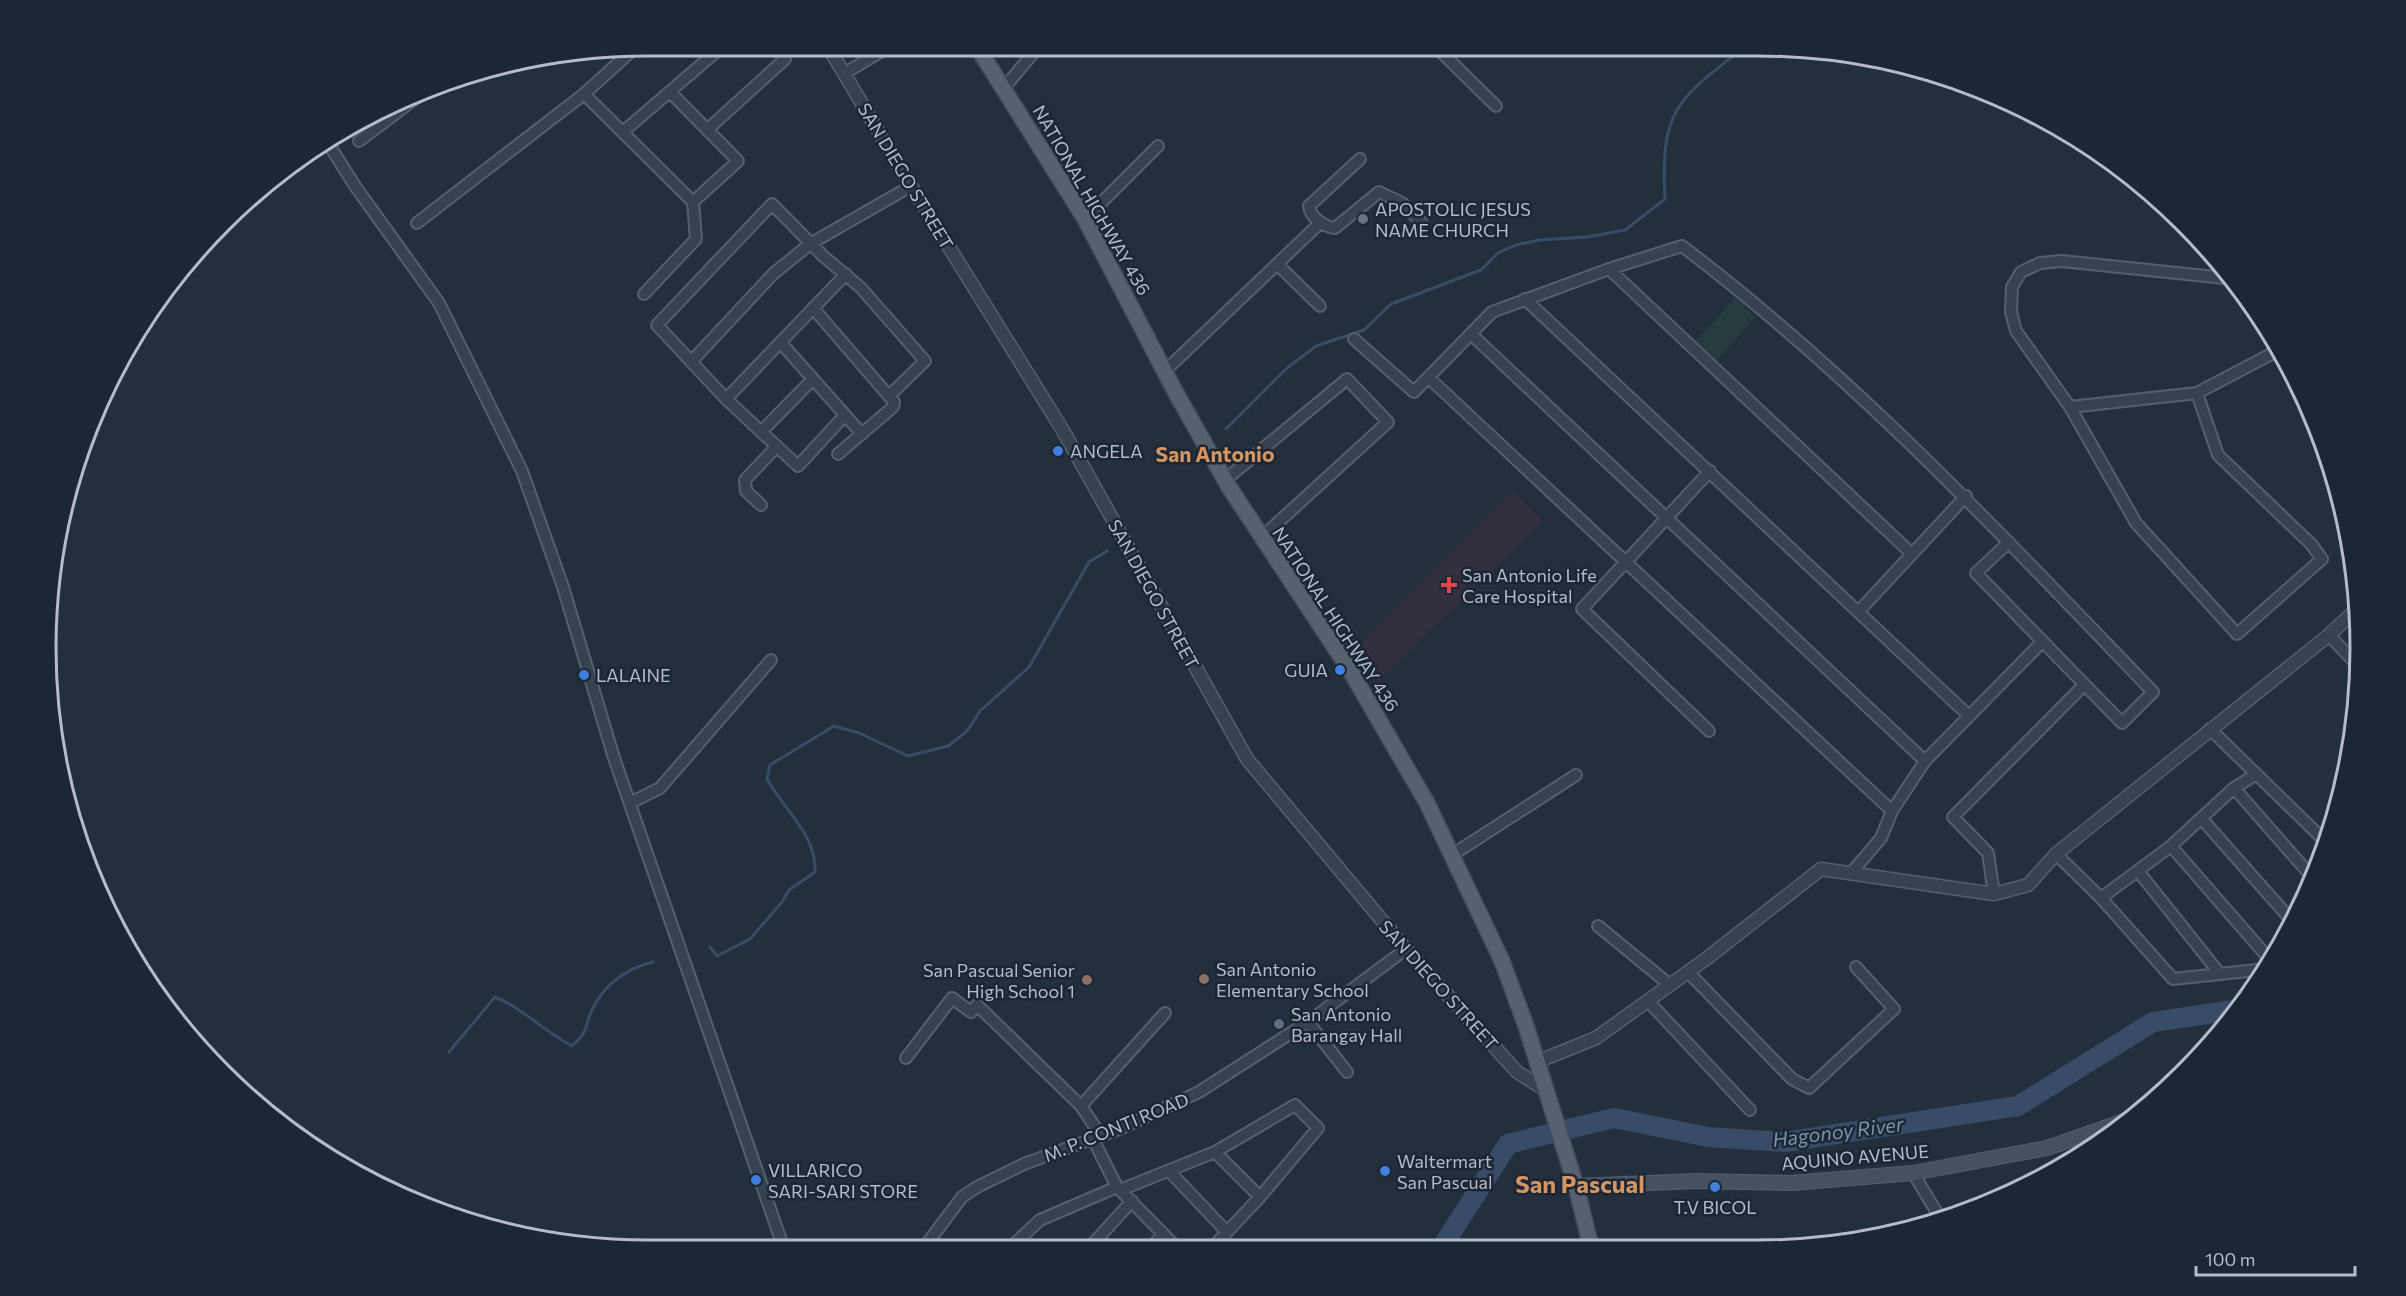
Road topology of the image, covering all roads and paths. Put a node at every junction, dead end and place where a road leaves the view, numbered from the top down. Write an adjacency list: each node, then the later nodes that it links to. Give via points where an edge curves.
1 (712, 56): 11 (street)
2 (782, 56): 15 (street, via 785,59)
3 (834, 56): 9 (street, SAN DIEGO STREET)
4 (874, 56): 9 (street)
5 (983, 56): 10 (main road, NATIONAL HIGHWAY 436)
6 (1031, 56): 10 (street)
7 (1445, 56): 13 (street)
8 (625, 57): 12 (street)
9 (845, 73): 21 (street, SAN DIEGO STREET)
10 (1004, 88): 23 (main road, NATIONAL HIGHWAY 436)
11 (671, 93): 15 (street); 16 (street)
12 (584, 94): 16 (street); 25 (street)
13 (1497, 106)
14 (398, 111): 17 (street)
15 (707, 130): 22 (street, via 738,161)
16 (624, 131): 22 (street)
17 (359, 141)
18 (1158, 146): 23 (street)
19 (331, 148): 76 (street, via 439,303 517,460 563,587)
20 (1360, 159): 24 (street, via 1309,206)
21 (910, 186): 27 (street); 90 (street, SAN DIEGO STREET, via 1062,429 1247,759)
22 (693, 202): 32 (street, via 696,239)
23 (1085, 219): 41 (main road, NATIONAL HIGHWAY 436)
24 (1320, 222): 26 (street, via 1335,228 1379,192 1402,203); 28 (street)
25 (417, 223)
26 (1422, 223)
27 (810, 244): 30 (street); 40 (street, via 773,274); 40 (street, via 772,204 657,325)
28 (1277, 264): 34 (street); 41 (street)
29 (1609, 269): 33 (street); 55 (street, via 1682,246 1752,300); 60 (street)
30 (846, 274): 35 (street); 45 (street, via 925,361)
31 (2220, 278): 47 (street, via 2062,261 2040,263 2021,272 2013,287 2011,312 2016,331)
32 (644, 294)
33 (1525, 299): 36 (street, via 1492,312); 53 (street)
34 (1320, 306)
35 (813, 308): 38 (street); 45 (street)
36 (1472, 335): 42 (street); 57 (street)
37 (1354, 339): 42 (street, via 1414,392)
38 (781, 343): 43 (street); 46 (street)
39 (2272, 354): 44 (street)
40 (691, 362): 46 (street)
41 (1165, 371): 54 (main road, NATIONAL HIGHWAY 436)
42 (1429, 378): 61 (street)
43 (813, 379): 48 (street); 49 (street)
44 (2197, 393): 47 (street); 47 (street, via 2218,455 2322,559 2236,634 2136,523)
45 (890, 395): 50 (street, via 892,407)
46 (726, 399): 49 (street)
47 (2070, 408)
48 (845, 415): 50 (street); 51 (street, via 798,466)
49 (761, 432): 51 (street)
50 (862, 434): 52 (street)
51 (777, 446): 56 (street, via 745,480 746,491)
52 (838, 454)
53 (1710, 471): 57 (street); 62 (street)
54 (1225, 480): 58 (main road, NATIONAL HIGHWAY 436); 58 (street, via 1347,379 1388,422)
55 (1966, 496): 59 (street); 60 (street)
56 (760, 505)
57 (1667, 517): 61 (street); 72 (street)
58 (1261, 538): 82 (main road, NATIONAL HIGHWAY 436, via 1351,672 1427,803)
59 (2009, 542): 65 (street, via 1976,573); 68 (street, via 2153,692 2122,723)
60 (1912, 554): 62 (street)
61 (1626, 561): 71 (street, via 1582,609); 77 (street)
62 (1860, 610): 69 (street)
63 (2349, 617): 64 (street)
64 (2329, 635): 66 (street); 70 (street)
65 (2041, 643): 68 (street); 69 (street)
66 (2350, 657)
67 (771, 660): 76 (street, via 660,788)
68 (2083, 686): 86 (street, via 1953,817 1988,854)
69 (1968, 715): 72 (street)
70 (2210, 729): 74 (street); 81 (street)
71 (1709, 731)
72 (1925, 761): 77 (street)
73 (1576, 775): 82 (street)
74 (2255, 775): 75 (street); 79 (street)
75 (2234, 788): 78 (street); 84 (street)
76 (630, 803): 118 (street)
77 (1892, 812): 85 (street, via 1881,838)
78 (2201, 818): 80 (street); 88 (street)
79 (2320, 836)
80 (2171, 846): 83 (street); 91 (street)
81 (2056, 854): 86 (street, via 2028,885); 87 (street)
82 (1452, 855): 101 (main road, NATIONAL HIGHWAY 436, via 1502,961)
83 (2138, 871): 87 (street); 95 (street)
84 (2307, 871)
85 (1852, 872): 86 (street); 94 (street, via 1821,869)
86 (1994, 894)
87 (2101, 898): 95 (street, via 2173,979)
88 (2287, 915)
89 (1598, 926): 96 (street)
90 (1406, 949): 99 (street, M. P. CONTI ROAD); 103 (street, SAN DIEGO STREET, via 1517,1072)
91 (2265, 954)
92 (1856, 967): 94 (street, via 1894,1009 1809,1088 1792,1079)
93 (2255, 970): 95 (street)
94 (1688, 972): 96 (street)
95 (2220, 974)
96 (1670, 985): 97 (street)
97 (1648, 1001): 101 (street, via 1596,1038); 105 (street)
98 (1165, 1013): 104 (street)
99 (1308, 1022): 102 (street); 107 (street, M. P. CONTI ROAD, via 1199,1092)
100 (906, 1058): 104 (street, via 952,998 971,1012 977,1005)
101 (1539, 1061): 103 (main road, NATIONAL HIGHWAY 436)
102 (1347, 1072)
103 (1547, 1091): 111 (main road, NATIONAL HIGHWAY 436)
104 (1080, 1106): 107 (street)
105 (1750, 1110)
106 (2094, 1136): 110 (main road, AQUINO AVENUE)
107 (1097, 1137): 112 (street); 119 (street, M. P. CONTI ROAD, via 1024,1164 962,1197)
108 (1215, 1152): 109 (street); 113 (street); 113 (street, via 1295,1105 1318,1128)
109 (1169, 1171): 112 (street); 116 (street)
110 (1913, 1173): 111 (main road, AQUINO AVENUE, via 1792,1183 1696,1181); 115 (street)
111 (1576, 1186): 125 (main road, NATIONAL HIGHWAY 436)
112 (1119, 1188): 114 (street); 120 (street, via 1040,1220)
113 (1260, 1197): 116 (street)
114 (1132, 1201): 117 (street); 121 (street)
115 (1937, 1212)
116 (1226, 1231): 124 (street)
117 (1163, 1234): 122 (street); 123 (street)
118 (781, 1240)
119 (930, 1240)
120 (1019, 1240)
121 (1096, 1240)
122 (1158, 1240)
123 (1169, 1240)
124 (1219, 1240)
125 (1589, 1240)

